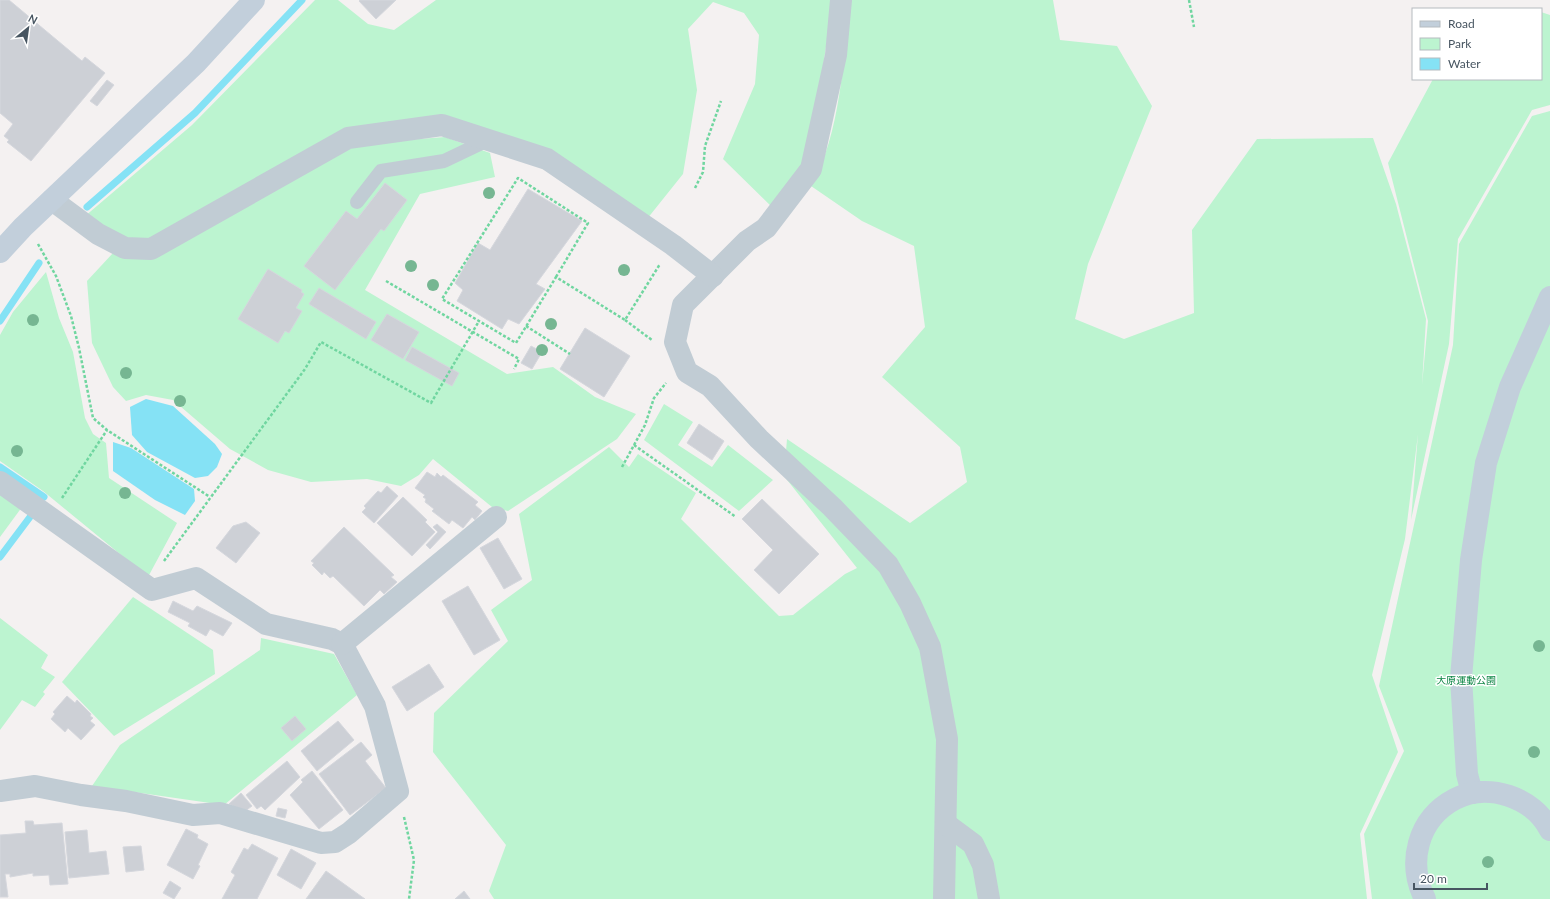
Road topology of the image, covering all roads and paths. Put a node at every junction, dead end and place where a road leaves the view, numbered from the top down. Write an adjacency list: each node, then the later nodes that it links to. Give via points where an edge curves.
1 (254, 0): 8 (street, via 196,63)
2 (841, 0): 13 (street, via 836,55 811,169 766,228 747,241)
3 (1189, 0): 4 (path)
4 (1194, 27)
5 (721, 101): 7 (path, via 705,146 703,172)
6 (488, 140): 8 (street, via 442,126 348,138 151,249 125,248 98,234); 9 (lane, via 444,161 381,171); 11 (street, via 547,159)
7 (695, 188)
8 (52, 200): 12 (street)
9 (357, 202)
10 (38, 244): 23 (path, via 56,276 71,316 93,418)
11 (672, 245): 13 (street); 14 (path, via 625,320)
12 (0, 252)
13 (713, 276): 21 (street, via 683,305 675,342)
14 (556, 277): 17 (path, via 588,223 518,178 442,299); 18 (path)
15 (386, 281): 19 (path)
16 (1550, 297): 35 (street, via 1510,387 1486,463 1471,560 1461,678 1467,774)
17 (479, 321): 18 (path, via 516,343); 19 (path)
18 (526, 326): 20 (path)
19 (473, 331): 22 (path, via 519,359); 27 (path, via 431,403 321,342 305,369)
20 (570, 354)
21 (683, 362): 24 (path, via 654,398 645,426); 36 (street, via 687,372 710,386 759,439 888,564 910,602 930,647 947,739)
22 (514, 369)
23 (107, 430): 27 (path); 28 (path)
24 (634, 445): 25 (path); 30 (path)
25 (622, 467)
26 (0, 482): 28 (street)
27 (210, 497): 31 (path)
28 (49, 517): 31 (street)
29 (496, 517): 32 (street)
30 (736, 517)
31 (147, 586): 32 (street, via 152,590 196,578 266,624 332,639)
32 (342, 644): 34 (street, via 375,706)
33 (0, 791): 34 (street, via 35,786 193,815 220,813 320,843 336,842)
34 (398, 791): 38 (path, via 414,860)
35 (1472, 793): 37 (street, via 1504,794 1527,804 1546,821); 41 (street, via 1454,799 1434,815 1421,835 1415,860 1418,885)
36 (946, 824): 39 (street); 40 (street, via 973,844 983,865)
37 (1550, 830)
38 (409, 899)
39 (944, 899)
40 (989, 899)
41 (1425, 899)

